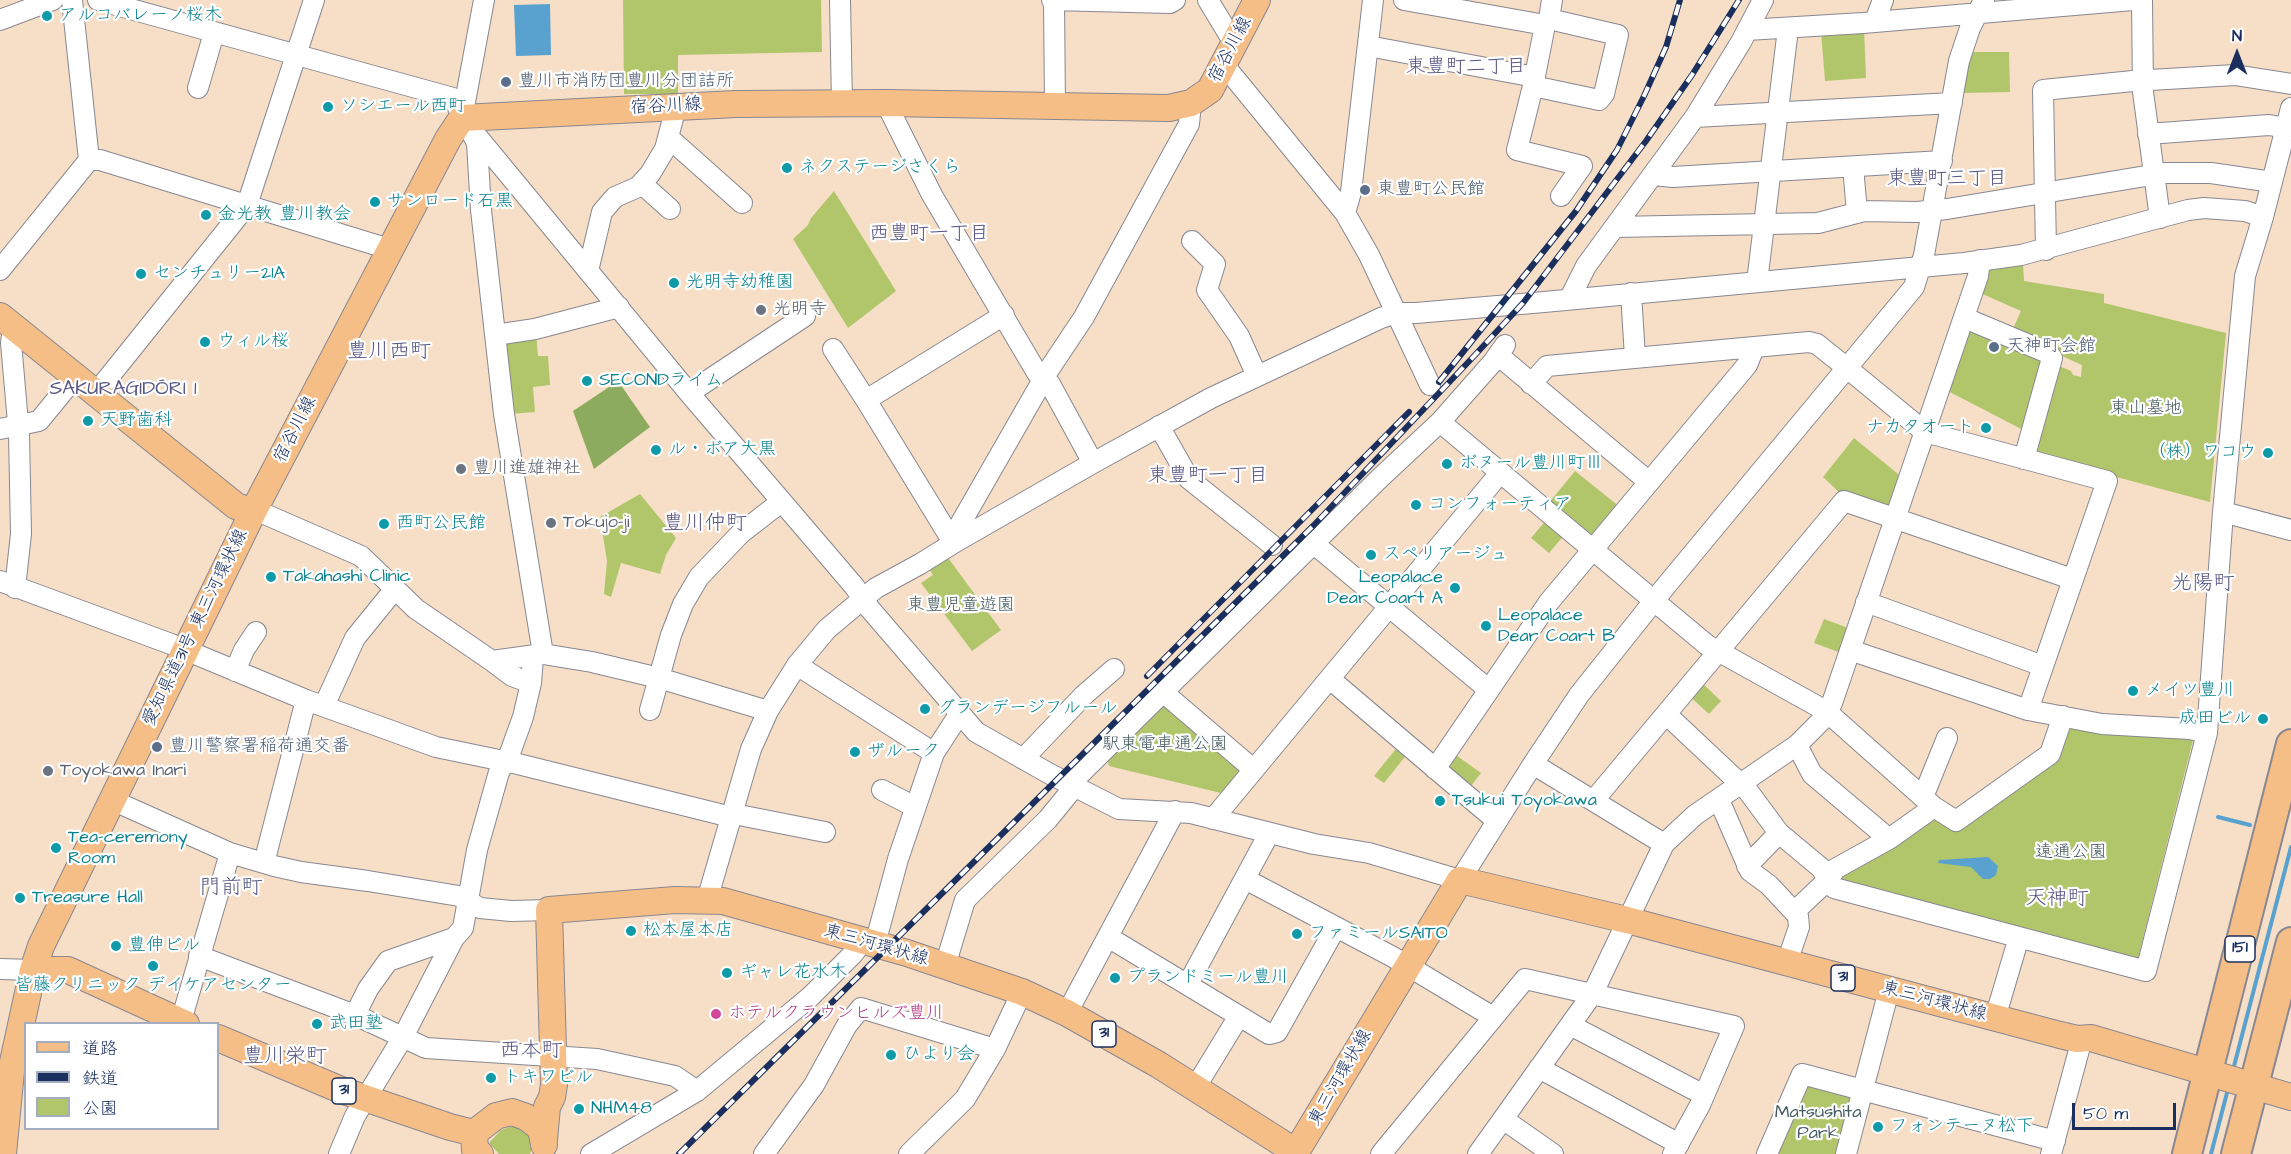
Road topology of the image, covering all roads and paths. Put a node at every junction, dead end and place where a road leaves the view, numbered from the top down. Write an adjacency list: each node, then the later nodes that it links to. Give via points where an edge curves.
1 (53, 0): 19 (street)
2 (72, 0): 44 (street)
3 (98, 0): 23 (street)
4 (314, 0): 26 (street)
5 (484, 0): 40 (street)
6 (840, 0): 33 (street)
7 (1053, 0): 8 (street); 36 (street)
8 (1174, 0)
9 (1208, 0): 25 (street)
10 (1257, 0): 25 (main road, 宿谷川線)
11 (1373, 0): 24 (street)
12 (1404, 0): 18 (street)
13 (1763, 0): 22 (street)
14 (1883, 0): 20 (street)
15 (2133, 0): 17 (street)
16 (2142, 0): 28 (street)
17 (1981, 6): 20 (street); 32 (street, via 1959,61)
18 (1548, 15): 27 (street); 27 (street, via 1618,35 1604,94 1599,100)
19 (0, 20)
20 (1875, 21): 21 (street)
21 (1788, 28): 22 (street); 38 (street)
22 (1747, 30): 39 (street)
23 (214, 33): 26 (street); 30 (street)
24 (1368, 46): 27 (street); 59 (street, via 1351,192)
25 (1229, 54): 34 (main road, 宿谷川線, via 1210,90); 59 (street)
26 (296, 55): 40 (street, via 453,98); 55 (street)
27 (1534, 81): 53 (street, via 1517,150 1582,166)
28 (2143, 81): 29 (street, via 2235,75); 42 (street); 52 (street, via 2043,90)
29 (2291, 84)
30 (198, 88)
31 (886, 103): 33 (main road, 宿谷川線); 36 (main road, 宿谷川線); 76 (street, via 932,195)
32 (1952, 103): 38 (street); 45 (street)
33 (842, 104): 35 (main road, 宿谷川線)
34 (1191, 104): 36 (main road, 宿谷川線, via 1169,108); 87 (street, via 1189,123 1084,317)
35 (676, 107): 40 (main road, 宿谷川線); 43 (street)
36 (1055, 107)
37 (2291, 108): 41 (street)
38 (1778, 113): 39 (street); 47 (street)
39 (1695, 117): 49 (street)
40 (462, 118): 65 (main road, 宿谷川線); 70 (street); 80 (street, via 477,143)
41 (2286, 128): 42 (street, via 2269,125); 50 (street)
42 (2148, 134): 48 (street)
43 (669, 138): 51 (street); 54 (street)
44 (89, 160): 55 (street, via 100,160); 69 (street)
45 (1942, 161): 46 (street); 57 (street)
46 (1853, 167): 47 (street); 58 (street)
47 (1770, 171): 49 (street); 62 (street)
48 (2153, 174): 50 (street, via 2187,171); 52 (street); 61 (street)
49 (1654, 175): 63 (street)
50 (2272, 182): 60 (street)
51 (642, 184): 56 (street); 70 (street, via 615,196 602,212)
52 (2045, 192): 57 (street); 66 (street)
53 (1561, 196)
54 (742, 203)
55 (247, 205): 65 (street); 90 (street)
56 (670, 209)
57 (1932, 210): 58 (street); 68 (street)
58 (1857, 212): 62 (street, via 1818,224)
59 (1345, 213): 75 (street)
60 (2264, 217): 61 (street, via 2245,211 2204,208); 103 (street, via 2245,276)
61 (2160, 218): 66 (street)
62 (1763, 225): 63 (street); 71 (street)
63 (1615, 227): 73 (street, via 1586,266)
64 (1192, 241): 85 (street, via 1215,264 1207,290 1234,327)
65 (389, 249): 102 (main road, 宿谷川線)
66 (2046, 249): 67 (street)
67 (1980, 260): 68 (street); 78 (street)
68 (1920, 266): 71 (street); 84 (street, via 1914,287)
69 (0, 270)
70 (588, 271): 74 (street)
71 (1756, 282): 72 (street)
72 (1631, 293): 73 (street); 83 (street)
73 (1570, 298): 75 (street)
74 (619, 307): 80 (street); 91 (street)
75 (1396, 312): 85 (street); 89 (street)
76 (1004, 315): 87 (street); 92 (street)
77 (805, 316): 91 (street)
78 (1965, 318): 96 (street); 97 (street, via 2052,358)
79 (7, 322): 86 (main road, 愛知県道31号 東三河環状線); 95 (street, via 11,343)
80 (495, 335): 121 (street)
81 (1754, 348): 83 (street); 84 (street, via 1809,342); 100 (street, via 1747,365)
82 (833, 350): 92 (street)
83 (1635, 357): 88 (street, via 1546,366)
84 (1848, 368): 96 (street); 114 (street)
85 (1257, 376): 94 (street)
86 (75, 377): 90 (main road, 愛知県道31号 東三河環状線); 95 (street, via 39,421)
87 (1043, 379): 98 (street, via 1050,384); 106 (street, via 958,528)
88 (1531, 384): 93 (street, via 1502,350); 100 (street)
89 (1430, 385)
90 (96, 393): 102 (main road, 愛知県道31号 東三河環状線, via 236,506)
91 (689, 393): 101 (street)
92 (866, 400): 106 (street, via 948,534)
93 (1440, 422): 99 (street); 107 (street)
94 (1159, 426): 98 (street); 108 (street, via 1189,479)
95 (9, 428): 111 (street, via 21,534)
96 (1925, 432): 97 (street); 104 (street)
97 (2024, 459): 110 (street, via 2107,481)
98 (1093, 463): 106 (street)
99 (1500, 472): 109 (street); 116 (street)
100 (1649, 482): 109 (street)
101 (781, 502): 113 (street); 127 (street, via 741,532 699,577 670,635)
102 (254, 512): 112 (street, via 361,556); 119 (main road, 愛知県道31号 東三河環状線)
103 (2223, 512): 105 (street); 140 (street)
104 (1896, 518): 110 (street); 115 (street); 120 (street, via 1844,501)
105 (2291, 530)
106 (957, 541): 113 (street)
107 (1313, 543): 116 (street); 131 (street)
108 (1272, 545)
109 (1593, 550): 114 (street); 130 (street, via 1549,602)
110 (2072, 579): 124 (street)
111 (8, 584): 119 (street)
112 (394, 590): 122 (street); 132 (street, via 356,638)
113 (863, 599): 123 (street, via 827,629); 137 (street)
114 (1654, 601): 120 (street); 147 (street, via 1578,695)
115 (1866, 602): 118 (street); 124 (street)
116 (1389, 608): 128 (street); 130 (street)
117 (256, 632): 126 (street)
118 (1850, 650): 134 (street); 136 (street)
119 (185, 651): 126 (street); 153 (main road, 愛知県道31号 東三河環状線)
120 (1717, 652): 136 (street); 138 (street)
121 (538, 656): 122 (street); 127 (street, via 592,662); 129 (street)
122 (492, 661): 129 (street, via 512,676)
123 (797, 665): 135 (street); 144 (street)
124 (2043, 666): 134 (street)
125 (1114, 669): 145 (street)
126 (235, 671): 132 (street)
127 (659, 678): 133 (street); 135 (street)
128 (1329, 679): 148 (street); 149 (street)
129 (531, 683): 146 (street)
130 (1490, 690): 149 (street)
131 (1164, 693): 148 (street); 151 (street)
132 (315, 703): 146 (street, via 436,747); 168 (street)
133 (650, 710)
134 (2028, 710): 139 (street)
135 (768, 711): 159 (street, via 751,749)
136 (1826, 711): 143 (street); 156 (street)
137 (960, 713): 144 (street); 145 (street, via 976,732)
138 (1666, 714): 150 (street); 154 (street)
139 (2063, 716): 140 (street, via 2102,724); 156 (street, via 2050,754 1956,821)
140 (2207, 733): 181 (street, via 2146,971)
141 (1947, 738): 156 (street)
142 (2291, 744): 207 (highway, 151)
143 (1797, 745): 150 (street); 165 (street, via 1812,774)
144 (934, 753): 157 (street)
145 (1023, 759): 151 (street)
146 (506, 762): 159 (street); 174 (street, via 495,783)
147 (1533, 764): 154 (street); 161 (street)
148 (1253, 769): 160 (street)
149 (1435, 769): 161 (street)
150 (1739, 783): 155 (street); 164 (street)
151 (1072, 786): 158 (street, via 1119,809); 186 (street, via 1048,819 965,900)
152 (882, 790): 157 (street)
153 (112, 800): 167 (street); 189 (main road, 愛知県道31号 東三河環状線)
154 (1594, 800): 166 (street)
155 (1719, 800): 166 (street, via 1695,815); 169 (street)
156 (1928, 802): 165 (street)
157 (915, 807): 183 (street)
158 (1175, 811): 160 (street); 179 (street)
159 (732, 815): 162 (street); 173 (street)
160 (1213, 819): 163 (street)
161 (1497, 822): 172 (street)
162 (825, 832)
163 (1266, 832): 170 (street); 172 (street, via 1369,854)
164 (1779, 833): 169 (street); 171 (street)
165 (1889, 839): 171 (street, via 1835,869)
166 (1664, 844): 177 (street)
167 (230, 853): 168 (street); 184 (street)
168 (264, 863): 174 (street, via 459,896)
169 (1747, 866): 176 (street)
170 (1245, 879): 178 (street); 190 (street)
171 (1829, 879): 176 (street); 181 (street, via 1834,888)
172 (1460, 880): 177 (main road, 東三河環状線 / 31); 187 (main road, 東三河環状線 / 31)
173 (707, 900): 175 (main road, 東三河環状線 / 31); 183 (main road, 東三河環状線 / 31, via 723,901)
174 (468, 901): 175 (street, via 480,908); 180 (street, via 463,928)
175 (549, 910): 205 (main road)
176 (1794, 912): 185 (street, via 1800,921)
177 (1627, 920): 185 (main road, 東三河環状線 / 31); 193 (street)
178 (1336, 927): 187 (street); 196 (street, via 1277,1032 1269,1034)
179 (1108, 937): 190 (street); 194 (street)
180 (454, 938): 195 (street, via 388,961); 201 (street)
181 (2019, 938): 198 (street)
182 (2291, 942): 207 (highway, 151)
183 (869, 943): 186 (main road, 東三河環状線 / 31); 210 (street, via 810,998)
184 (198, 956): 195 (street); 199 (street)
185 (1787, 962): 191 (main road, 東三河環状線 / 31)
186 (945, 966): 192 (main road, 東三河環状線 / 31)
187 (1407, 966): 197 (street); 220 (main road, 東三河環状線 / 31)
188 (0, 969): 189 (street)
189 (33, 970): 199 (main road, via 68,970); 221 (main road, 愛知県道31号 東三河環状線, via 11,1071)
190 (1188, 984): 196 (street)
191 (1889, 990): 198 (main road, 東三河環状線 / 31); 209 (street)
192 (1022, 992): 194 (main road, 東三河環状線 / 31); 204 (street)
193 (1593, 993): 197 (street, via 1526,979); 200 (street); 211 (street, via 1734,1026)
194 (1066, 1013): 208 (main road, 東三河環状線 / 31)
195 (355, 1015): 201 (street)
196 (1239, 1016): 208 (street)
197 (1492, 1017): 226 (street)
198 (1995, 1018): 203 (main road, 東三河環状線 / 31)
199 (183, 1022)
200 (1570, 1025): 206 (street); 211 (street)
201 (403, 1037): 205 (street, via 426,1048); 213 (street)
202 (219, 1038): 213 (main road, 31)
203 (2082, 1039): 207 (main road, 東三河環状線 / 31, via 2091,1038); 216 (street)
204 (995, 1049): 224 (street, via 861,1008 814,1085); 225 (street, via 966,1099)
205 (554, 1054): 210 (street, via 675,1076); 214 (main road, via 552,1097)
206 (1539, 1068): 215 (street); 219 (street)
207 (2231, 1078): 212 (main road, 東三河環状線 / 31); 231 (highway, 151); 232 (highway, 151)
208 (1195, 1088): 220 (main road, 東三河環状線 / 31)
209 (1862, 1089): 216 (street); 229 (street, via 1802,1074); 230 (street)
210 (697, 1091): 223 (street)
211 (1704, 1095): 219 (street)
212 (2291, 1096)
213 (366, 1099): 217 (main road, 31, via 450,1127); 222 (street)
214 (537, 1112): 217 (main road, 31, via 496,1116); 218 (main road)
215 (1503, 1119): 227 (street); 228 (street)
216 (2053, 1147)
217 (476, 1148)
218 (545, 1148)
219 (1676, 1149)
220 (1296, 1153)
221 (3, 1154)
222 (339, 1154)
223 (591, 1154)
224 (764, 1154)
225 (909, 1154)
226 (1381, 1154)
227 (1478, 1154)
228 (1553, 1154)
229 (1767, 1154)
230 (1846, 1154)
231 (2187, 1154)
232 (2236, 1154)

